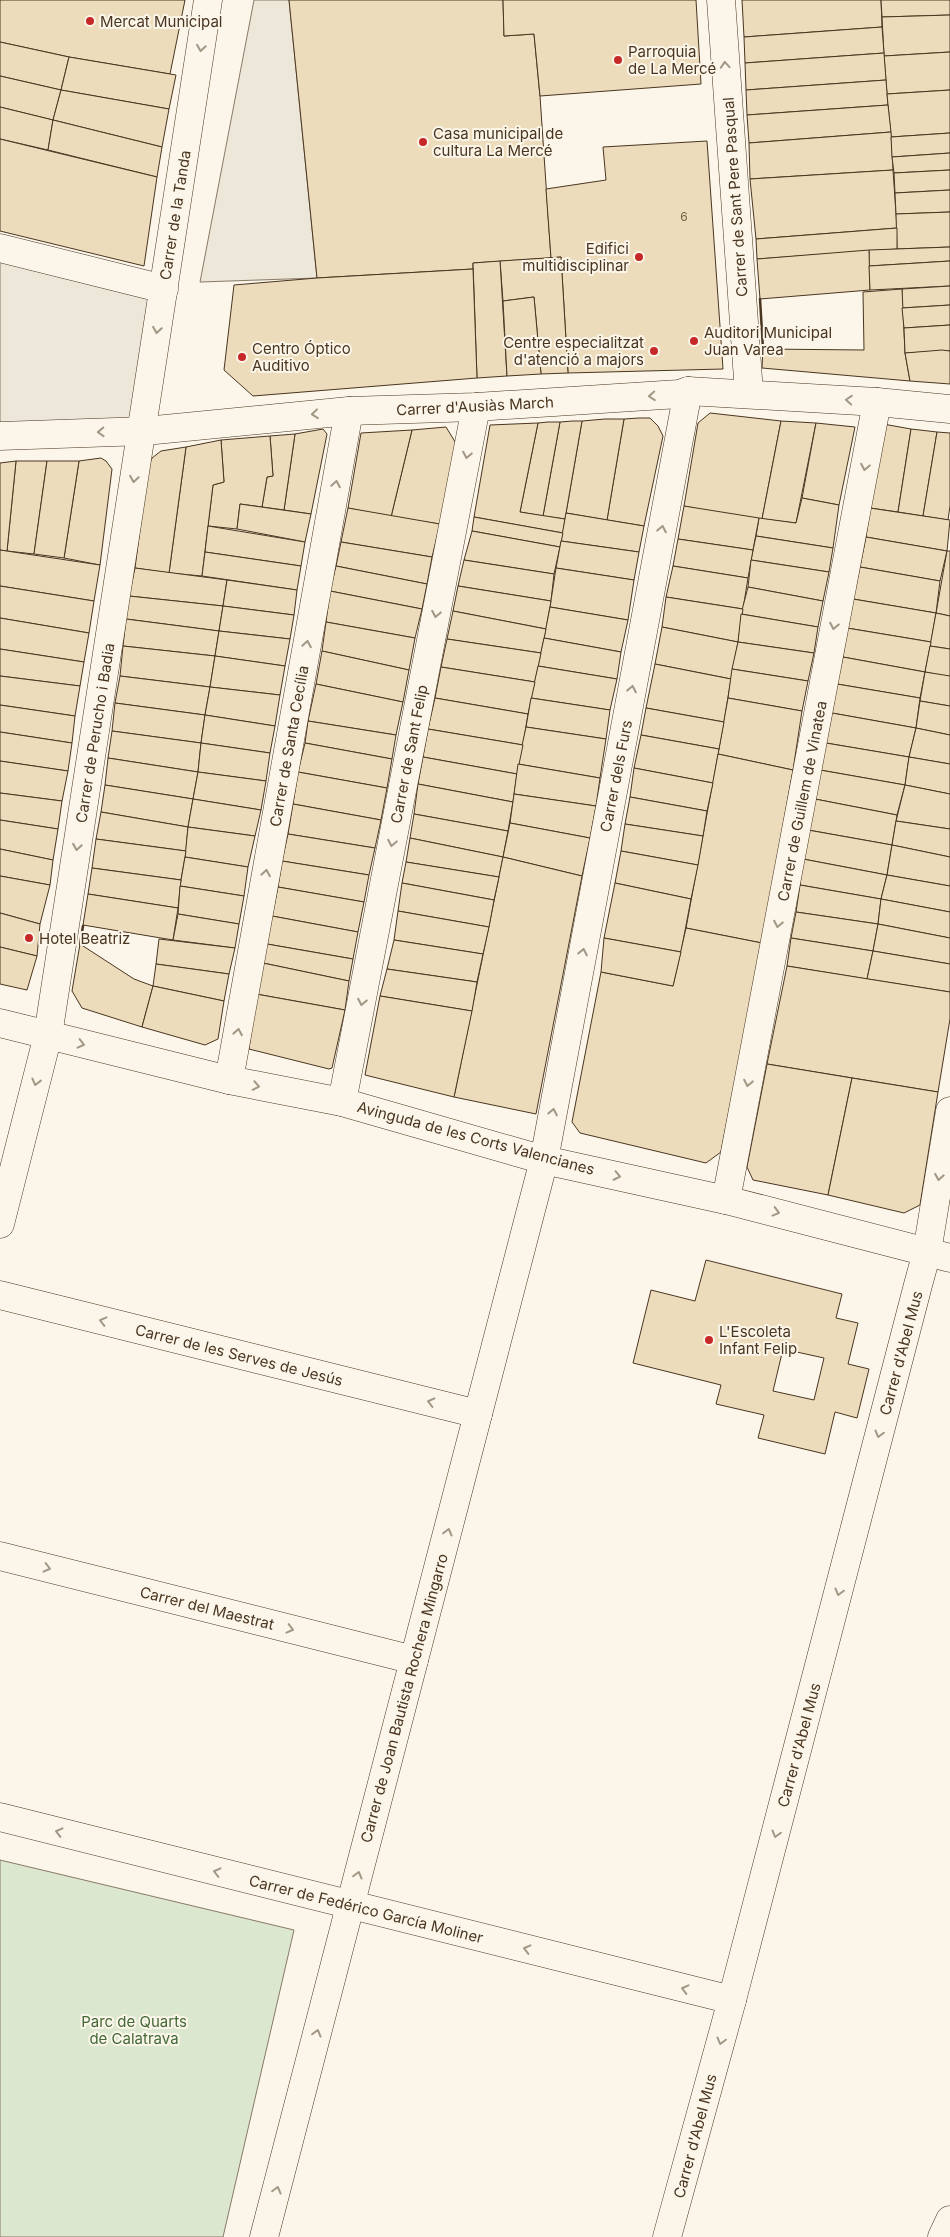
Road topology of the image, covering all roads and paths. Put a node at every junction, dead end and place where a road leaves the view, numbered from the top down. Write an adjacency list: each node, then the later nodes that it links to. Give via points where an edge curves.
1 (208, 0): 4 (street, Carrer de la Tanda, one-way to 4)
2 (720, 0): 6 (street, Carrer de Sant Pere Pasqual, one-way to 2)
3 (0, 248): 4 (street)
4 (164, 289): 11 (street, Carrer de la Tanda, one-way to 11)
5 (688, 391): 6 (street, Carrer d'Ausiàs March); 8 (street, Carrer d'Ausiàs March, one-way to 8); 18 (street, Carrer dels Furs, one-way to 5)
6 (749, 393): 7 (street, Carrer d'Ausiàs March, one-way to 6)
7 (877, 402): 9 (street, Carrer d'Ausiàs March); 19 (street, Carrer de Guillem de Vinatea, one-way to 19)
8 (476, 407): 10 (street, Carrer d'Ausiàs March); 16 (street, Carrer de Sant Felip, one-way to 16)
9 (950, 410)
10 (349, 411): 11 (street, Carrer d'Ausiàs March, one-way to 11); 15 (street, Carrer de Santa Cecília, one-way to 10)
11 (142, 431): 12 (street, Carrer d'Ausiàs March, one-way to 12); 14 (street, Carrer de Perucho i Badia, one-way to 14)
12 (0, 436)
13 (0, 1023): 14 (street, Avinguda de les Corts Valencianes)
14 (48, 1035): 15 (street, Avinguda de les Corts Valencianes, one-way to 15); 20 (street, Carrer de Perucho i Badia, one-way to 20)
15 (229, 1080): 16 (street, Avinguda de les Corts Valencianes, one-way to 16)
16 (342, 1102): 18 (street, Avinguda de les Corts Valencianes)
17 (950, 1111): 21 (street, Carrer d'Abel Mus, one-way to 21)
18 (544, 1160): 19 (street, Avinguda de les Corts Valencianes, one-way to 19); 23 (street, Carrer de Joan Bautista Rochera Mingarro)
19 (726, 1200): 21 (street, Avinguda de les Corts Valencianes, one-way to 21)
20 (0, 1224)
21 (938, 1255): 28 (street, Carrer d'Abel Mus, one-way to 28)
22 (0, 1296): 23 (street, Carrer de les Serves de Jesús, one-way to 22)
23 (478, 1414): 25 (street, Carrer de Joan Bautista Rochera Mingarro, one-way to 23)
24 (0, 1556): 25 (street, Carrer del Maestrat, one-way to 25)
25 (414, 1660): 27 (street, Carrer de Joan Bautista Rochera Mingarro, one-way to 25)
26 (0, 1817): 27 (street, Carrer de Fedérico García Moliner, one-way to 26)
27 (350, 1905): 28 (street, Carrer de Fedérico García Moliner, one-way to 27); 30 (street, Carrer de Joan Bautista Rochera Mingarro, one-way to 27)
28 (732, 2000): 31 (street, Carrer d'Abel Mus, one-way to 31)
29 (950, 2220): 32 (street)
30 (264, 2237)
31 (667, 2237)
32 (942, 2237)

